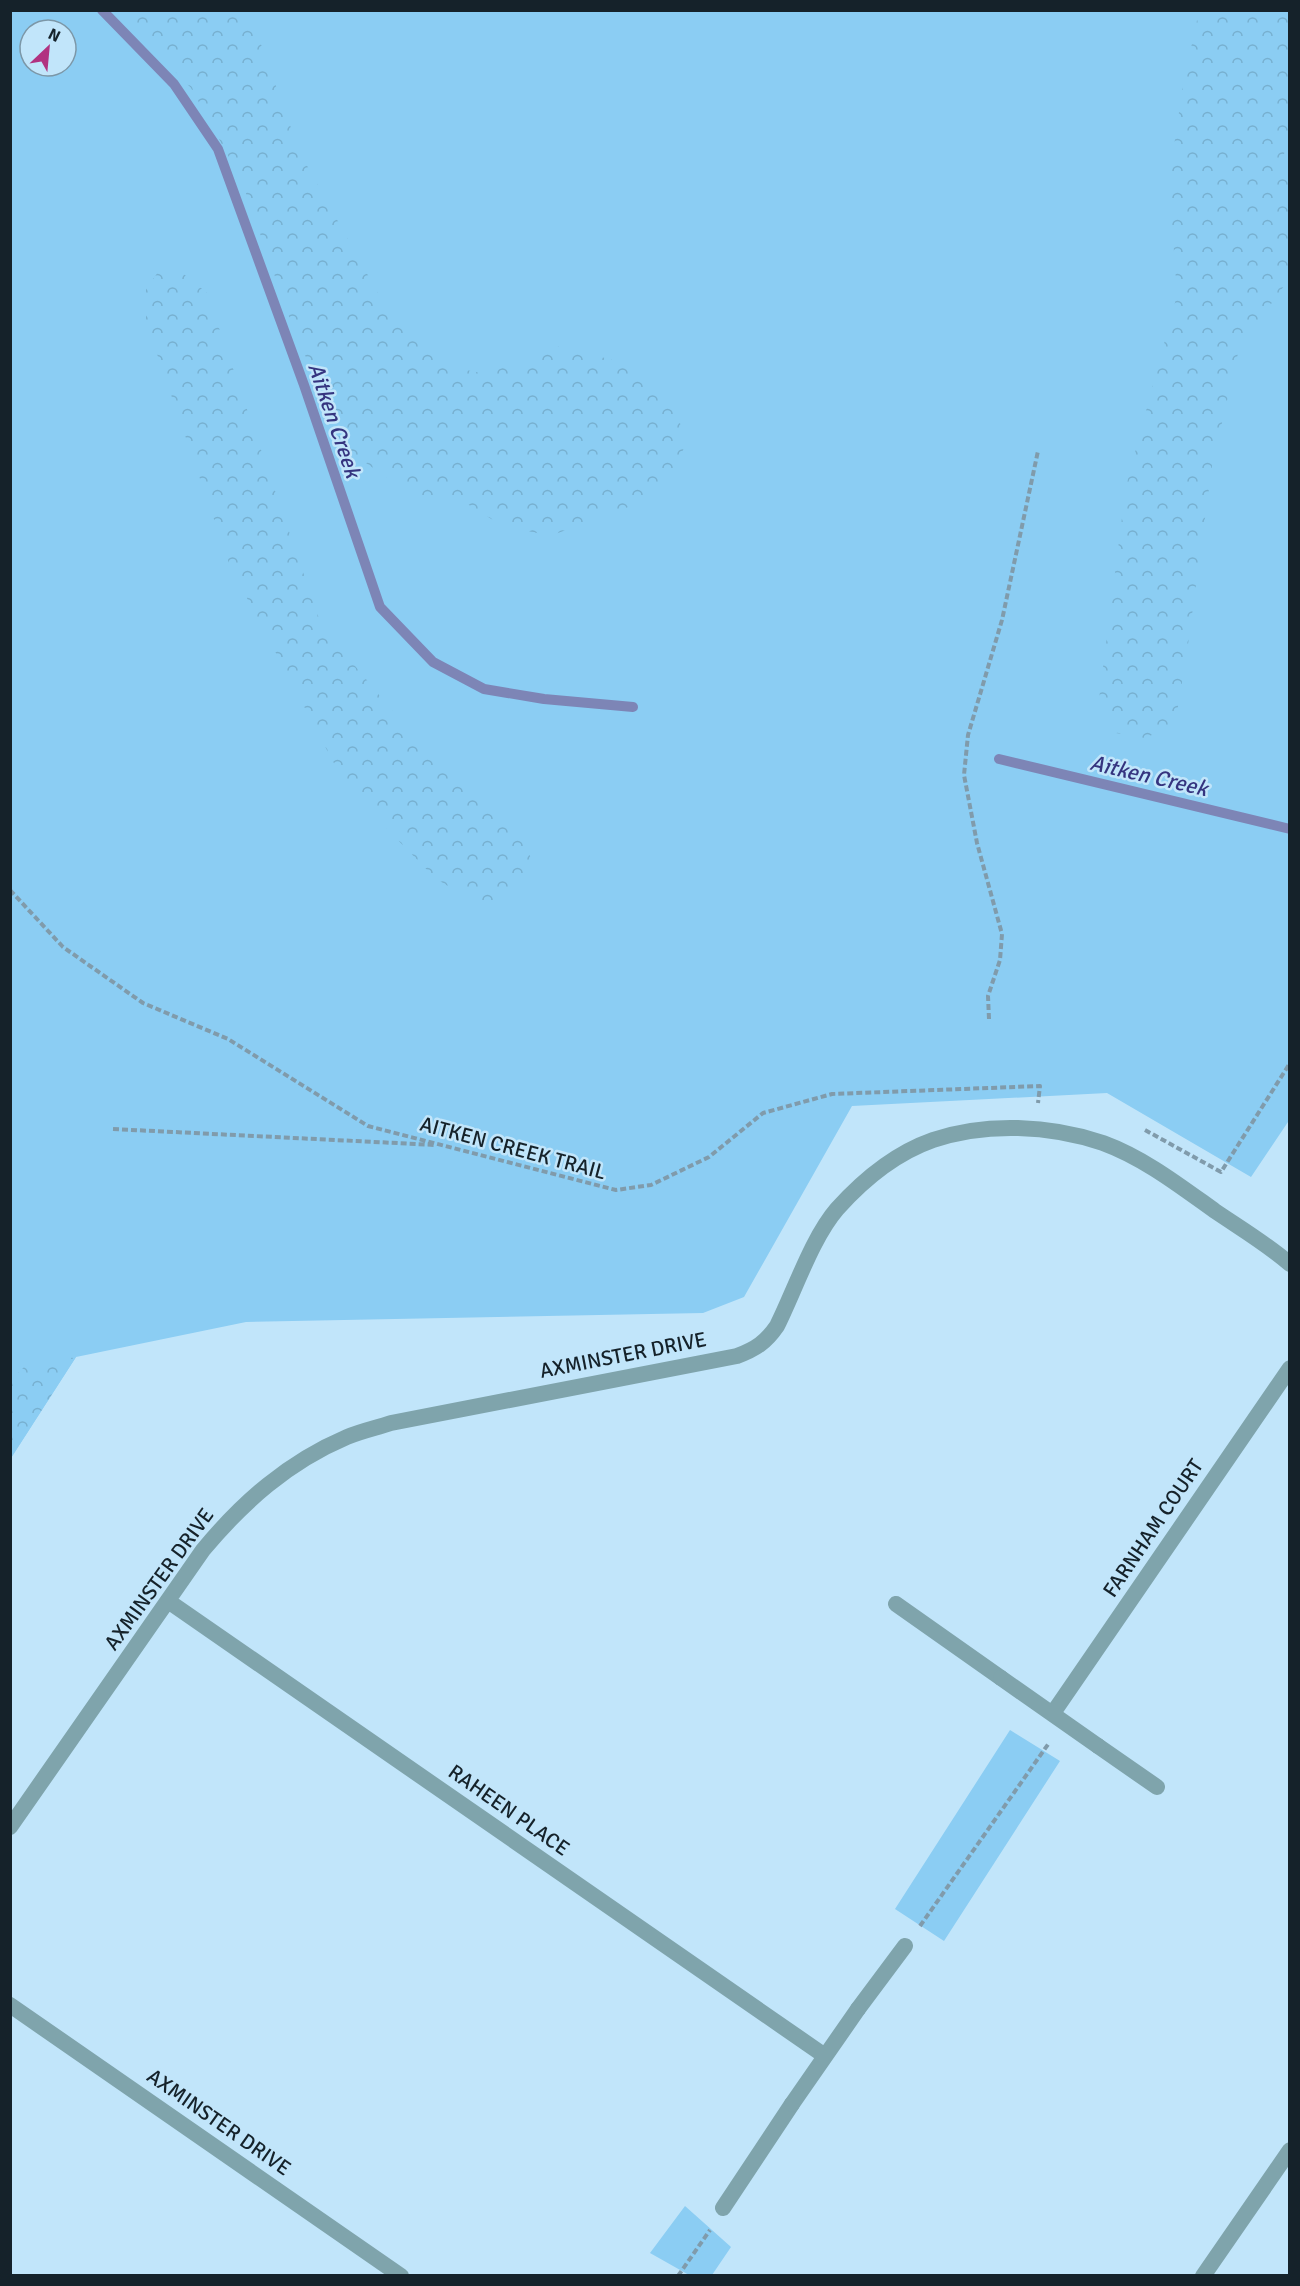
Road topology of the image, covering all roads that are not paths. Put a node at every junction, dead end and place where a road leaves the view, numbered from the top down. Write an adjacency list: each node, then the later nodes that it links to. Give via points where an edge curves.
1 (1290, 1264): 3 (street, AXMINSTER DRIVE, via 1159,1172 1103,1143 1032,1129 990,1129 932,1140 880,1170 836,1210 777,1326 756,1349 737,1356 391,1423 348,1437 316,1452 256,1493 203,1550)
2 (1290, 1368): 5 (street, FARNHAM COURT)
3 (168, 1601): 7 (street, AXMINSTER DRIVE); 10 (street, RAHEEN PLACE)
4 (896, 1604): 5 (street)
5 (1053, 1713): 6 (street)
6 (1157, 1787)
7 (10, 1827)
8 (905, 1946): 10 (street)
9 (10, 2005): 13 (street, AXMINSTER DRIVE)
10 (825, 2056): 12 (street)
11 (1290, 2151): 14 (street)
12 (723, 2208)
13 (401, 2276)
14 (1203, 2276)

